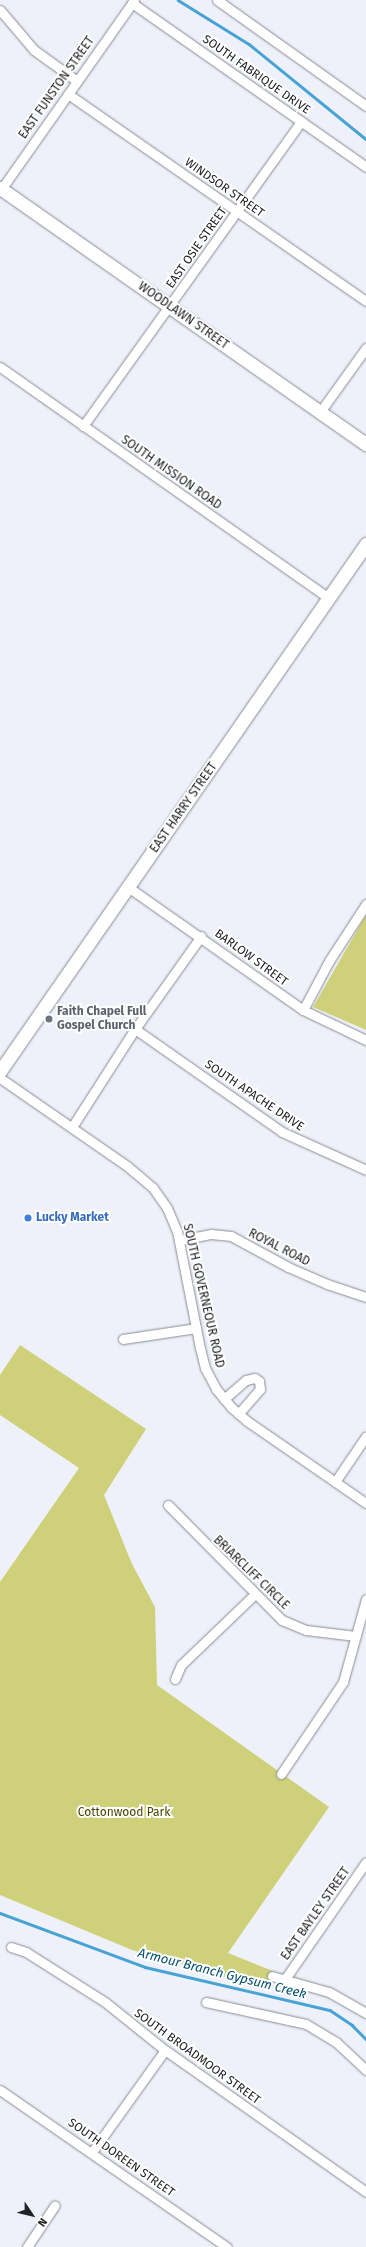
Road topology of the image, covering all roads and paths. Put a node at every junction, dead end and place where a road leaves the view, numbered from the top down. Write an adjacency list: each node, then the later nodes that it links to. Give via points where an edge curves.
1 (217, 0): 6 (street)
2 (133, 2): 4 (street, EAST FUNSTON STREET); 7 (street, SOUTH FABRIQUE DRIVE)
3 (0, 10): 4 (street, via 34,50)
4 (77, 81): 5 (street, EAST FUNSTON STREET)
5 (68, 94): 9 (street, EAST FUNSTON STREET); 10 (street, WINDSOR STREET)
6 (366, 106)
7 (302, 121): 8 (street, SOUTH FABRIQUE DRIVE); 10 (street, EAST OSIE STREET)
8 (366, 167)
9 (0, 189): 12 (main road, WOODLAWN STREET)
10 (237, 212): 11 (street, WINDSOR STREET); 12 (street, EAST OSIE STREET)
11 (366, 301)
12 (170, 307): 15 (main road, WOODLAWN STREET); 16 (street, EAST OSIE STREET)
13 (366, 348): 15 (street)
14 (0, 367): 16 (street, SOUTH MISSION ROAD)
15 (320, 412): 17 (main road, WOODLAWN STREET)
16 (83, 426): 19 (street, SOUTH MISSION ROAD)
17 (366, 444)
18 (366, 544): 19 (main road, EAST HARRY STREET)
19 (329, 598): 20 (main road, EAST HARRY STREET)
20 (128, 887): 22 (street, BARLOW STREET); 26 (main road, EAST HARRY STREET)
21 (366, 904): 23 (street, via 329,961)
22 (201, 936): 23 (street, BARLOW STREET); 24 (street)
23 (303, 1010): 25 (street, BARLOW STREET)
24 (135, 1029): 28 (street); 29 (street, SOUTH APACHE DRIVE, via 282,1132)
25 (366, 1040)
26 (0, 1071)
27 (0, 1078): 28 (street, SOUTH GOVERNEOUR ROAD)
28 (72, 1127): 30 (street, SOUTH GOVERNEOUR ROAD, via 153,1188 167,1208)
29 (366, 1170)
30 (180, 1240): 31 (street, ROYAL ROAD, via 211,1234 232,1236 288,1267); 32 (street, SOUTH GOVERNEOUR ROAD)
31 (366, 1297)
32 (196, 1328): 33 (street); 34 (street, SOUTH GOVERNEOUR ROAD, via 205,1368)
33 (123, 1339)
34 (224, 1399): 35 (street, SOUTH GOVERNEOUR ROAD); 35 (street, via 246,1380 255,1378 261,1386 260,1389)
35 (238, 1414): 37 (street, SOUTH GOVERNEOUR ROAD)
36 (366, 1436): 37 (street)
37 (335, 1482): 38 (street, SOUTH GOVERNEOUR ROAD)
38 (366, 1503)
39 (168, 1506): 40 (street, BRIARCLIFF CIRCLE)
40 (254, 1595): 42 (street, BRIARCLIFF CIRCLE, via 272,1613 294,1626); 43 (street, via 181,1665)
41 (366, 1599): 42 (street)
42 (356, 1636): 44 (street, via 343,1682)
43 (175, 1680)
44 (281, 1774)
45 (366, 1862): 48 (street, EAST BAYLEY STREET)
46 (11, 1947): 51 (street, SOUTH BROADMOOR STREET, via 26,1952 105,2002)
47 (272, 1976): 48 (street)
48 (285, 1979): 50 (street, via 329,1992)
49 (206, 2002): 52 (street, via 306,2024 336,2042)
50 (366, 2013)
51 (165, 2050): 54 (street); 55 (street, SOUTH BROADMOOR STREET)
52 (366, 2070)
53 (0, 2090): 54 (street, SOUTH DOREEN STREET)
54 (92, 2152): 58 (street, SOUTH DOREEN STREET)
55 (366, 2192)
56 (55, 2205): 57 (street)
57 (27, 2247)
58 (227, 2247)

